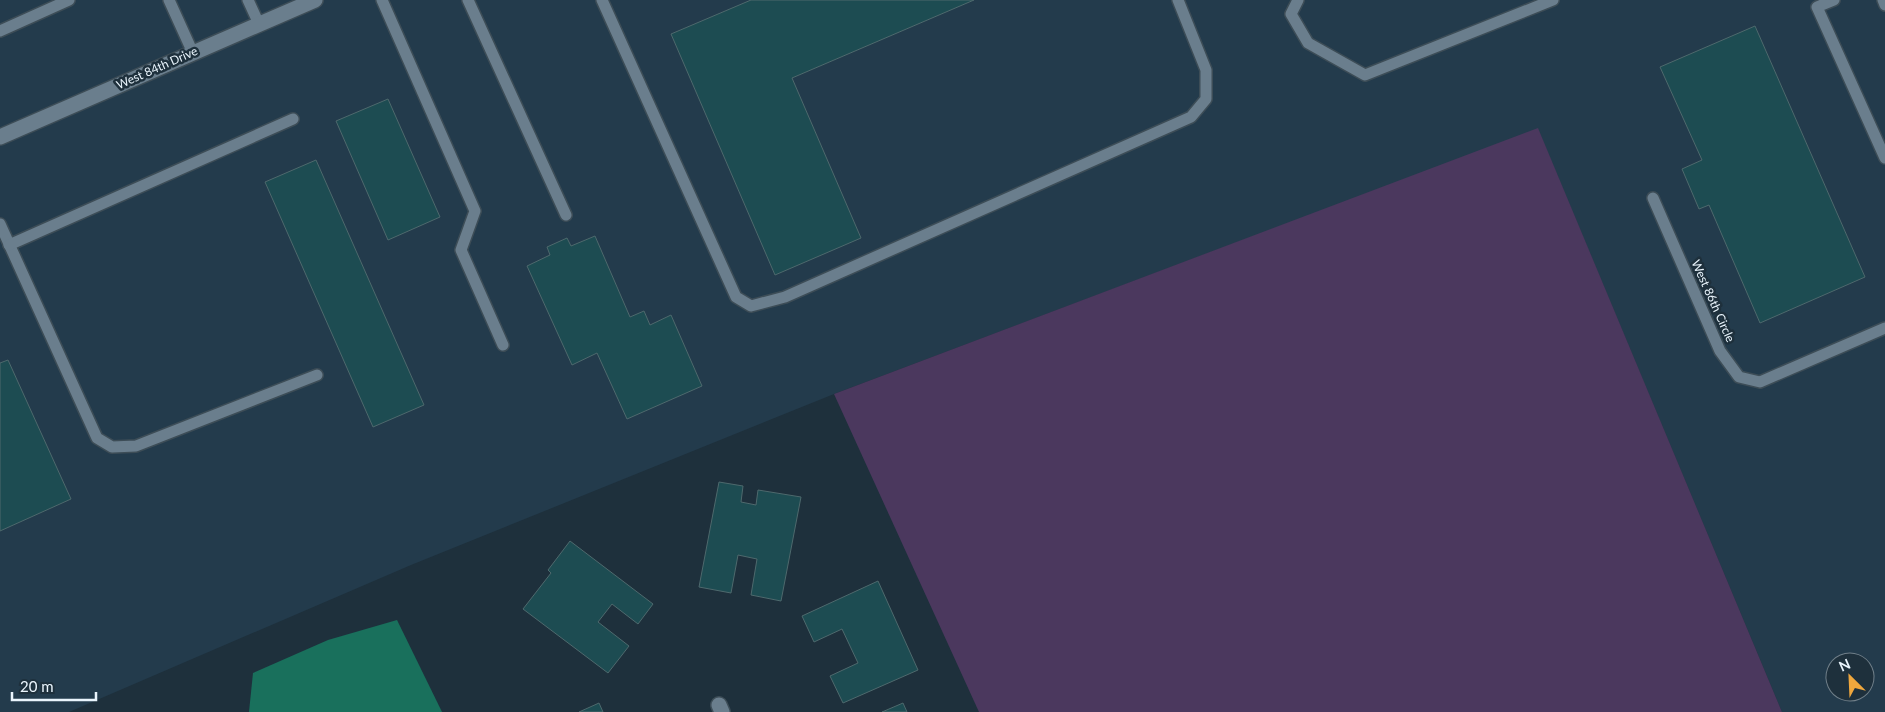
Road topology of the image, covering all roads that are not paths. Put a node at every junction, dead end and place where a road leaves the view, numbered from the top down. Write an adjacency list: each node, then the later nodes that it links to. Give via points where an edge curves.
1 (69, 0): 15 (lane)
2 (169, 0): 16 (lane)
3 (248, 0): 14 (lane)
4 (315, 0): 14 (street, West 84th Drive)
5 (382, 0): 25 (lane, via 475,211 461,250)
6 (468, 0): 21 (lane)
7 (602, 0): 8 (lane, via 736,297 751,306 785,298 1192,117 1206,99 1206,70)
8 (1178, 0)
9 (1298, 0): 10 (lane, via 1291,14 1308,43 1365,74)
10 (1553, 0)
11 (1834, 0): 19 (lane, via 1817,7)
12 (1884, 0): 13 (lane)
13 (1885, 5)
14 (259, 24): 16 (street, West 84th Drive)
15 (0, 31)
16 (193, 53): 18 (street, West 84th Drive)
17 (293, 119): 23 (lane)
18 (0, 137)
19 (1885, 158)
20 (1652, 198): 24 (lane, West 86th Circle, via 1720,351 1739,377 1760,382)
21 (566, 215)
22 (0, 224): 23 (lane)
23 (9, 245): 26 (lane, via 97,438 112,446 136,446)
24 (1885, 328)
25 (503, 345)
26 (317, 375)

